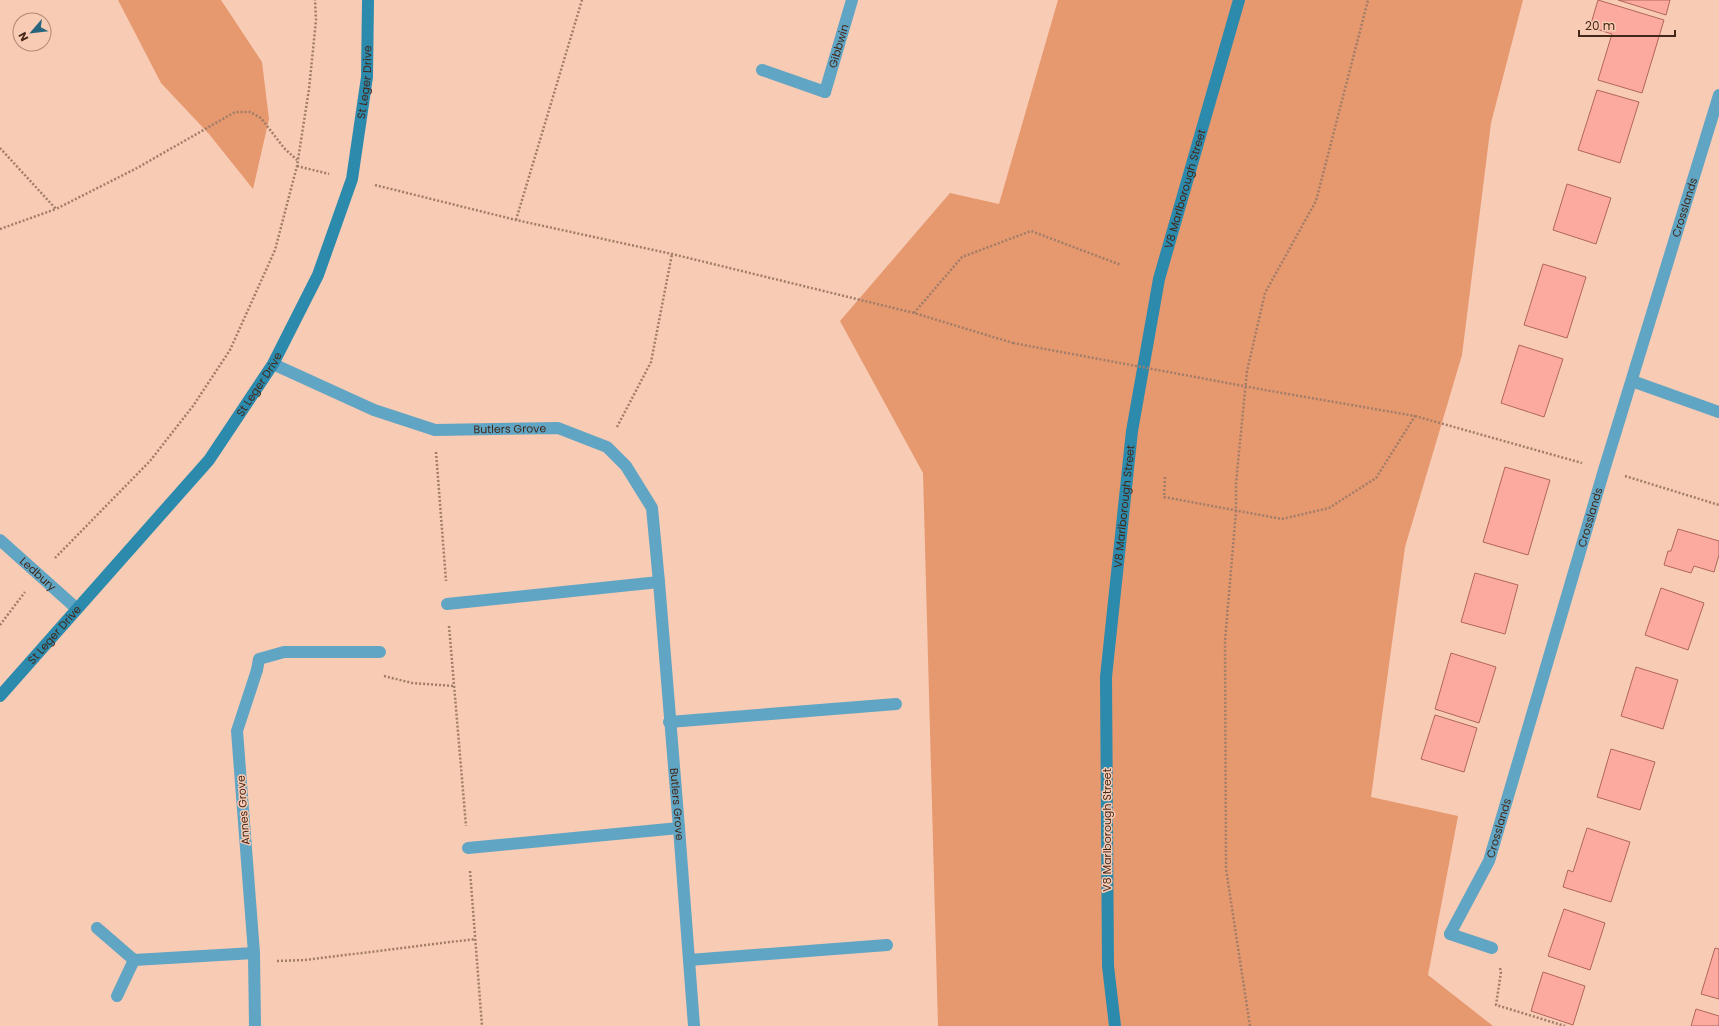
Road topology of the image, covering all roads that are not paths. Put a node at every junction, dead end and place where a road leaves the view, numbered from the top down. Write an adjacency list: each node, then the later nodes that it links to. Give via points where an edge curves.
1 (368, 0): 6 (street, St Leger Drive, via 367,77 352,179 318,275)
2 (852, 0): 4 (street, Gibbwin, via 824,92)
3 (1239, 0): 28 (street, V8 Marlborough Street, via 1159,279 1132,431 1106,678 1108,966)
4 (762, 70)
5 (1719, 95): 7 (street, Crosslands)
6 (273, 364): 10 (street, Butlers Grove, via 374,410 435,430 558,428 607,447 626,466 652,508); 12 (street, St Leger Drive, via 209,460)
7 (1632, 381): 8 (street); 21 (street, Crosslands, via 1489,862 1450,934)
8 (1719, 412)
9 (0, 540): 12 (street, Ledbury)
10 (658, 582): 11 (street); 16 (street, Butlers Grove)
11 (447, 604)
12 (76, 608): 14 (street, St Leger Drive)
13 (380, 652): 22 (street, Annes Grove, via 284,652 259,659 237,731)
14 (0, 696)
15 (896, 704): 16 (street)
16 (669, 722): 17 (street, Butlers Grove)
17 (680, 828): 18 (street); 24 (street, Butlers Grove)
18 (468, 848)
19 (97, 928): 23 (street)
20 (887, 945): 24 (street)
21 (1492, 948)
22 (255, 957): 23 (street); 26 (street, Annes Grove)
23 (134, 960): 25 (street)
24 (689, 960): 27 (street, Butlers Grove)
25 (117, 996)
26 (255, 1026)
27 (694, 1026)
28 (1115, 1026)

